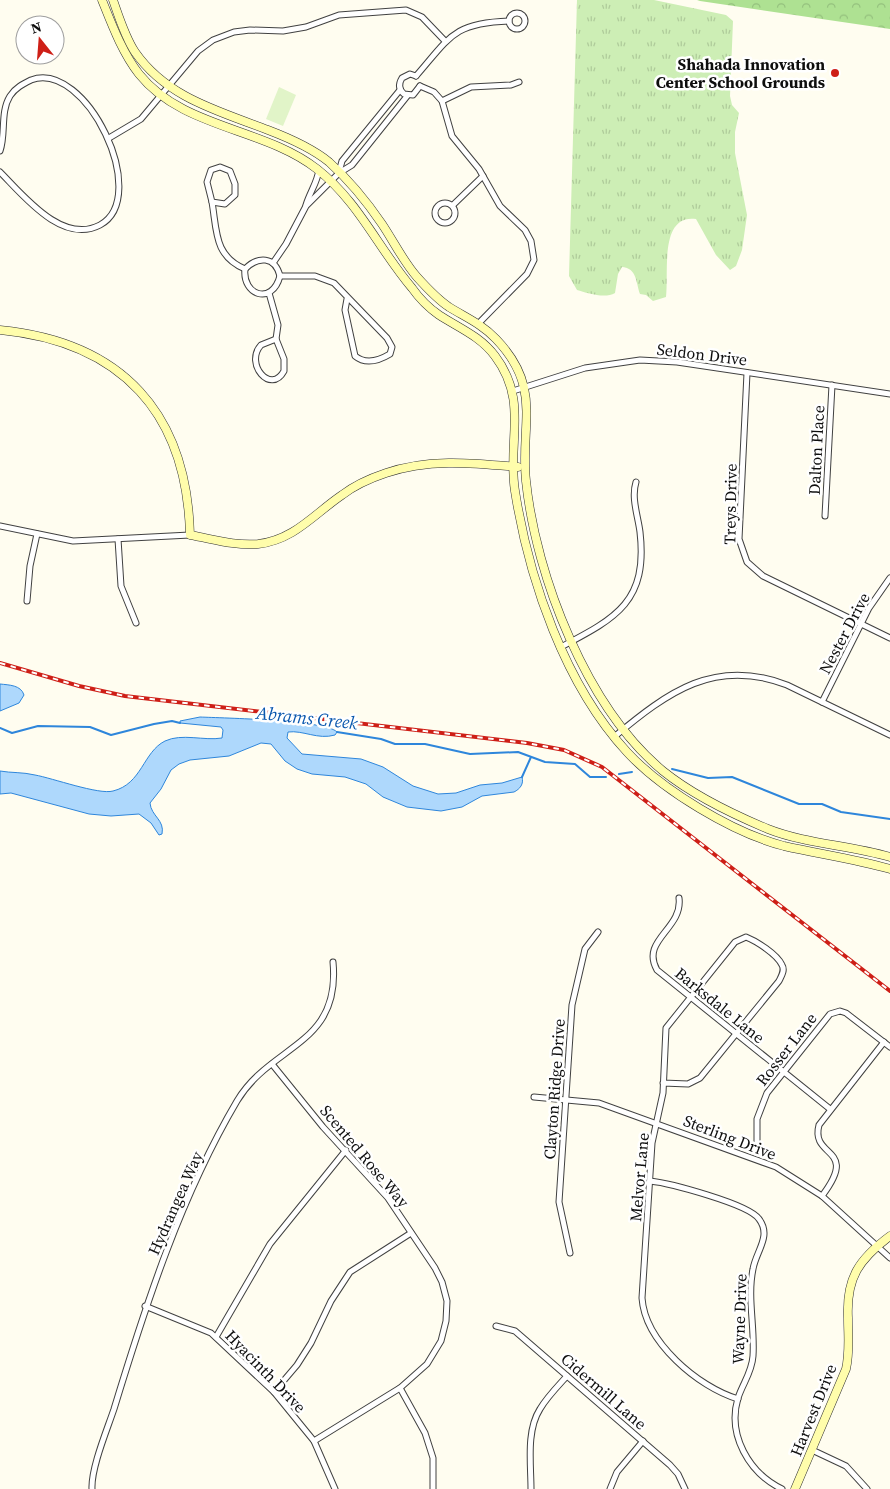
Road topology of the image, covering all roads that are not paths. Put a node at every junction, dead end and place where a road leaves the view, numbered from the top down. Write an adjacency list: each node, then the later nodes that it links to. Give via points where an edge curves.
1 (102, 0): 11 (main road, via 121,45 139,74)
2 (113, 0): 8 (main road, via 133,50)
3 (509, 21): 4 (street, via 469,26)
4 (445, 41): 5 (street); 8 (street, via 422,17 406,10 340,15 283,31 244,30 226,34 206,45)
5 (416, 76): 7 (street); 9 (street, via 410,74 402,78)
6 (520, 82): 12 (street, via 471,87)
7 (420, 86): 10 (street, via 416,93); 12 (street, via 434,92)
8 (168, 87): 11 (street); 17 (main road, via 299,144)
9 (400, 90): 10 (street); 17 (street, via 342,161)
10 (408, 95): 17 (street, via 352,165)
11 (162, 96): 13 (street, via 141,119); 15 (main road, via 190,113 291,152)
12 (442, 101): 18 (street, via 452,136)
13 (109, 138): 14 (street, via 73,89 56,79 42,78 19,86 10,96 5,107); 16 (street, via 118,200 114,213 96,227 75,228 48,218)
14 (0, 151)
15 (319, 170): 19 (main road); 22 (street)
16 (0, 172)
17 (339, 173): 19 (street); 28 (main road, via 367,202 416,275 442,302)
18 (483, 176): 21 (street); 28 (street, via 500,206 528,234 534,260 523,280)
19 (331, 182): 22 (street); 34 (main road, via 358,209 412,289 438,314 474,335 491,351 505,371)
20 (212, 202): 20 (street, via 208,176 215,168 223,167 232,175 235,195 225,204); 24 (street, via 218,242 224,255)
21 (453, 205): 21 (street, via 454,218 445,223 438,220 437,206 444,202)
22 (306, 206): 23 (street)
23 (273, 263): 24 (street, via 259,260); 25 (street)
24 (245, 269): 26 (street, via 245,280 251,289 261,294)
25 (280, 276): 26 (street); 27 (street, via 325,279 334,283)
26 (269, 293): 30 (street, via 278,325)
27 (347, 299): 27 (street, via 387,338 392,347 390,354 372,361 355,356 345,310)
28 (478, 324): 33 (main road, via 507,352)
29 (0, 330): 42 (main road, via 42,337 86,352 117,372 144,397 161,420 179,457 188,497)
30 (276, 339): 30 (street, via 261,346 256,356 256,366 262,376 272,380 284,371 284,359)
31 (747, 372): 32 (street, Seldon Drive); 33 (street, Seldon Drive, via 640,360 585,368); 47 (street, Treys Drive, via 739,539 743,556 763,576)
32 (832, 385): 35 (street, Seldon Drive); 39 (street, Dalton Place)
33 (524, 387): 34 (street, Seldon Drive); 37 (main road, via 528,420)
34 (513, 391): 36 (main road, via 516,416)
35 (890, 394)
36 (514, 466): 37 (main road); 42 (main road, via 448,463 401,468 354,487 305,526 268,542 239,544); 50 (main road, via 515,490 533,570)
37 (525, 468): 49 (main road, via 529,502 546,574)
38 (636, 482): 49 (street, via 634,495 642,555 633,592 613,617)
39 (825, 516)
40 (0, 526): 41 (street)
41 (37, 534): 43 (street, via 73,541); 45 (street)
42 (190, 535): 43 (street)
43 (118, 539): 46 (street, via 121,586)
44 (890, 578): 47 (street, Nester Drive)
45 (27, 601)
46 (136, 623)
47 (861, 624): 48 (street, Treys Drive); 51 (street, Nester Drive)
48 (890, 638)
49 (571, 641): 50 (street); 52 (main road, via 593,684)
50 (560, 647): 54 (main road)
51 (822, 702): 52 (street, via 770,679 718,676 694,682 670,694); 53 (street)
52 (623, 729): 54 (street); 55 (main road, via 673,778 700,796 752,822 778,832)
53 (890, 735)
54 (614, 736): 56 (main road, via 632,758 672,792 750,833 785,846)
55 (890, 858)
56 (890, 869)
57 (679, 898): 60 (street, Barksdale Lane, via 680,912 657,942 653,957 661,974)
58 (598, 932): 68 (street, Clayton Ridge Drive, via 585,950 575,988)
59 (333, 962): 64 (street, Hydrangea Way, via 331,996 323,1018 313,1032)
60 (689, 997): 61 (street, Barksdale Lane); 61 (street, Melvor Lane, via 737,940 748,938 765,949 780,963 782,976); 66 (street, Melvor Lane, via 666,1028)
61 (736, 1034): 65 (street, Barksdale Lane); 66 (street, via 698,1080 688,1084)
62 (884, 1042): 63 (street, Rosser Lane); 65 (street, Rosser Lane, via 846,1013 834,1012); 69 (street)
63 (890, 1046)
64 (272, 1064): 72 (street, Scented Rose Way); 80 (street, Hydrangea Way, via 257,1075 237,1100 198,1177)
65 (784, 1071): 69 (street, Barksdale Lane); 71 (street, Rosser Lane, via 761,1105 756,1126)
66 (663, 1083): 70 (street, Melvor Lane, via 662,1104)
67 (534, 1098): 68 (street, Sterling Drive)
68 (565, 1099): 70 (street, Sterling Drive, via 599,1103); 78 (street, Clayton Ridge Drive, via 559,1202)
69 (830, 1109): 74 (street, via 820,1122 818,1135 835,1160 837,1173)
70 (656, 1123): 73 (street, Melvor Lane); 74 (street, Sterling Drive, via 776,1167)
71 (757, 1141)
72 (346, 1150): 75 (street, Scented Rose Way, via 388,1198); 82 (street, via 270,1244)
73 (650, 1181): 86 (street, Melvor Lane, via 642,1298 647,1322 659,1343 704,1384); 86 (street, Wayne Drive, via 676,1185 742,1207 762,1223 764,1241 754,1263 752,1279 752,1363)
74 (822, 1196): 77 (street, Sterling Drive)
75 (411, 1233): 84 (street, Scented Rose Way, via 442,1282 447,1301 446,1321 441,1341 427,1364); 85 (street, via 350,1272 298,1365)
76 (890, 1236): 77 (main road, Harvest Drive)
77 (876, 1246): 79 (street, Sterling Drive); 89 (main road, Harvest Drive, via 860,1263 851,1282 848,1362)
78 (570, 1253)
79 (890, 1258)
80 (145, 1306): 82 (street, Hyacinth Drive); 90 (street, Hydrangea Way)
81 (496, 1326): 83 (street, Cidermill Lane, via 515,1331)
82 (216, 1337): 85 (street, Hyacinth Drive)
83 (567, 1376): 88 (street, Cidermill Lane); 93 (street, via 544,1402 535,1419 531,1445)
84 (400, 1388): 87 (street, Scented Rose Way); 92 (street, via 425,1433 433,1458)
85 (274, 1392): 87 (street, Hyacinth Drive)
86 (738, 1398): 96 (street, Wayne Drive, via 735,1422 741,1448 753,1466)
87 (314, 1441): 91 (street, Hyacinth Drive)
88 (643, 1441): 94 (street, via 617,1472); 95 (street, Cidermill Lane, via 675,1470)
89 (812, 1450): 97 (main road, Harvest Drive); 98 (street, via 846,1466)
90 (92, 1489)
91 (335, 1489)
92 (433, 1489)
93 (531, 1489)
94 (610, 1489)
95 (685, 1489)
96 (782, 1489)
97 (795, 1489)
98 (867, 1489)

